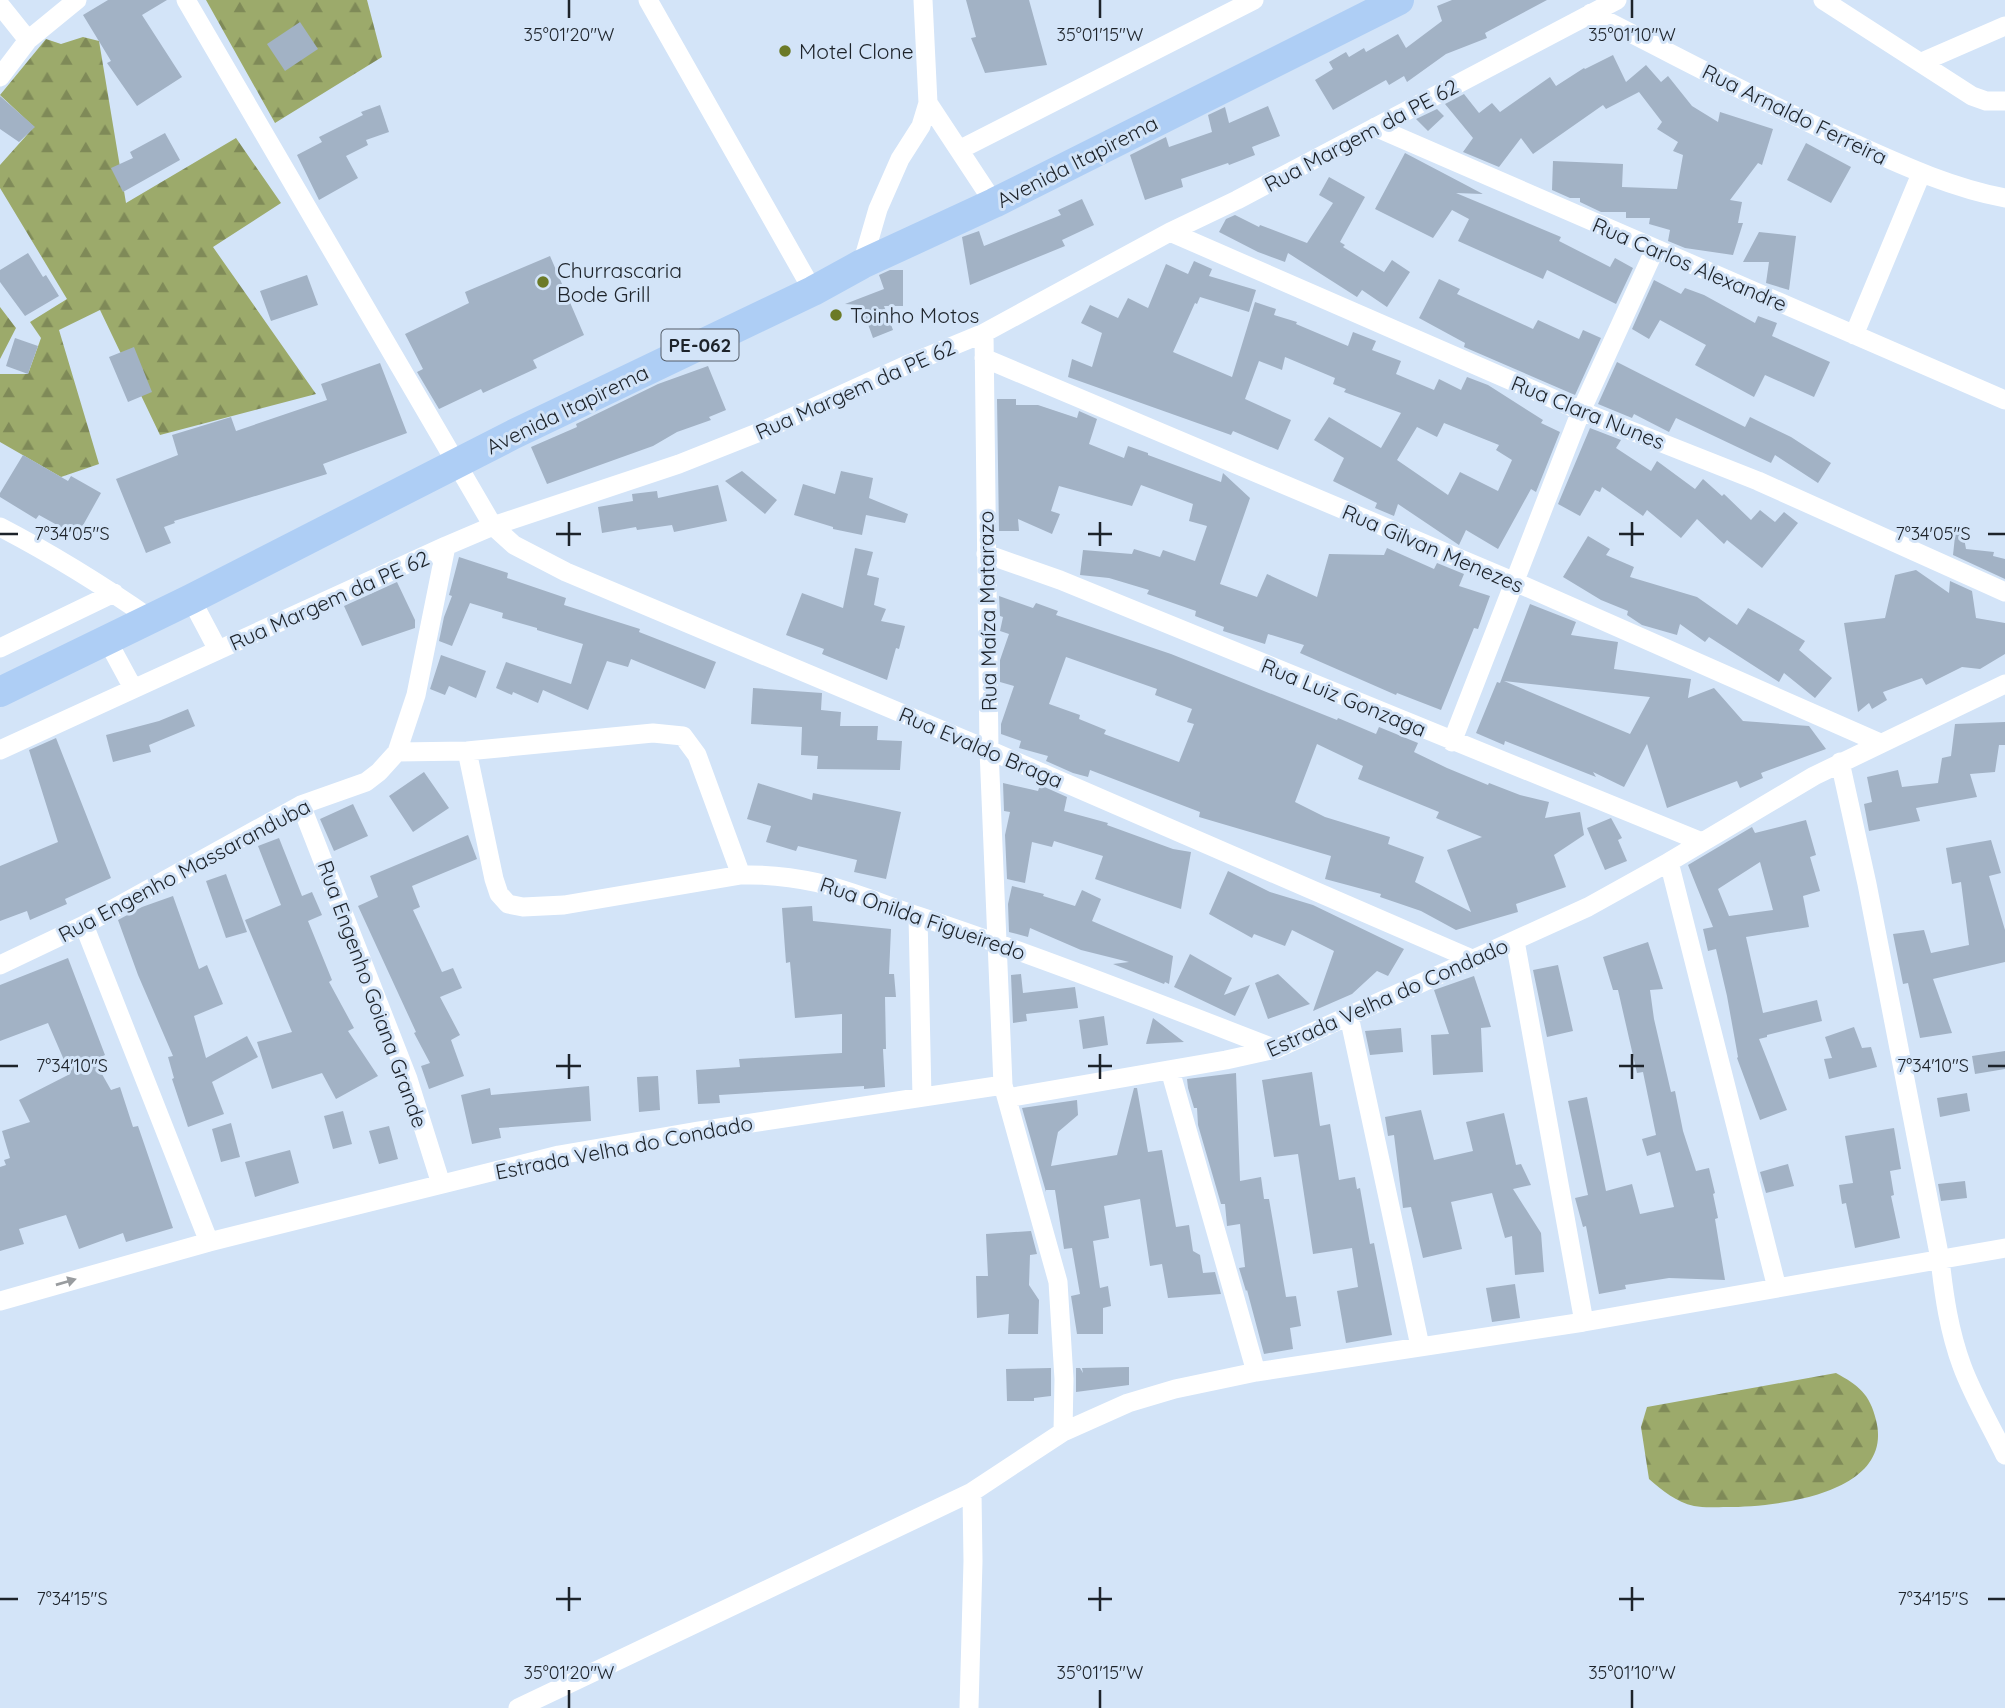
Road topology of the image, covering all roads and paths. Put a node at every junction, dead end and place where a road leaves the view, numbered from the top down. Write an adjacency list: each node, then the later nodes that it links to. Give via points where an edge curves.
1 (77, 0): 12 (street)
2 (186, 0): 31 (street)
3 (648, 0): 25 (street)
4 (923, 0): 16 (street)
5 (1254, 0): 18 (street)
6 (1617, 0): 10 (street, Rua Margem da PE 62)
7 (1824, 0): 13 (street)
8 (1381, 4): 21 (main road, Avenida Itapirema / PE-062)
9 (0, 5): 12 (street)
10 (1591, 13): 17 (street, Rua Margem da PE 62); 19 (street, Rua Arnaldo Ferreira, via 1805,122)
11 (2005, 26): 13 (street)
12 (28, 40): 14 (street)
13 (1922, 62): 15 (street, via 1972,96)
14 (0, 77)
15 (2005, 101)
16 (928, 103): 18 (street); 24 (street, via 878,209)
17 (1375, 127): 22 (street, Rua Margem da PE 62); 23 (street, Rua Carlos Alexandre)
18 (959, 150): 21 (street)
19 (1921, 174): 20 (street, Rua Arnaldo Ferreira); 27 (street)
20 (2005, 198)
21 (994, 203): 24 (main road, Avenida Itapirema / PE-062)
22 (1170, 232): 26 (street, Rua Margem da PE 62); 30 (street, Rua Clara Nunes)
23 (1656, 249): 27 (street, Rua Carlos Alexandre); 30 (street)
24 (862, 264): 25 (main road, Avenida Itapirema / PE-062)
25 (813, 291): 31 (main road, Avenida Itapirema / PE-062)
26 (984, 333): 28 (street, Rua Maíza Matarazo); 32 (street, Rua Margem da PE 62, via 679,464)
27 (1854, 335): 29 (street, Rua Carlos Alexandre)
28 (984, 358): 35 (street, Rua Maíza Matarazo); 36 (street, Rua Gilvan Menezes)
29 (2005, 400)
30 (1581, 411): 36 (street); 37 (street, Rua Clara Nunes, via 1758,481)
31 (457, 464): 32 (street); 39 (main road, Avenida Itapirema / PE-062)
32 (493, 526): 34 (street, Rua Margem da PE 62); 50 (street, Rua Evaldo Braga, via 514,545 566,572)
33 (0, 527): 38 (street)
34 (446, 546): 43 (street, Rua Margem da PE 62); 52 (street, Rua Engenho Massaranduba, via 416,695)
35 (986, 554): 47 (street, Rua Luiz Gonzaga, via 1060,580); 50 (street, Rua Maíza Matarazo)
36 (1515, 582): 47 (street); 48 (street, Rua Gilvan Menezes)
37 (2005, 592)
38 (114, 593): 40 (street); 42 (street)
39 (191, 599): 40 (main road, Avenida Itapirema / PE-062); 43 (street, Rua Margem da PE 62)
40 (150, 619): 41 (main road, Avenida Itapirema / PE-062)
41 (107, 640): 45 (street); 46 (main road, Avenida Itapirema / PE-062)
42 (0, 648)
43 (218, 650): 45 (street, Rua Margem da PE 62)
44 (2005, 684): 48 (street, Estrada Velha do Condado)
45 (133, 688): 49 (street, Rua Margem da PE 62)
46 (0, 692)
47 (1452, 742): 55 (street, Rua Luiz Gonzaga)
48 (1880, 743): 53 (street, Estrada Velha do Condado)
49 (0, 750)
50 (989, 750): 61 (street, Rua Maíza Matarazo); 62 (street, Rua Evaldo Braga)
51 (467, 751): 52 (street); 57 (street, via 653,733 683,736 697,755); 57 (street, Rua Onilda Figueiredo, via 494,879 508,904 564,905)
52 (397, 752): 54 (street, Rua Engenho Massaranduba, via 366,782)
53 (1840, 762): 55 (street, Estrada Velha do Condado); 72 (street)
54 (301, 805): 59 (street, Rua Engenho Massaranduba); 69 (street, Rua Engenho Goiana Grande, via 408,1079)
55 (1702, 842): 56 (street, Estrada Velha do Condado)
56 (1669, 862): 60 (street, Estrada Velha do Condado); 73 (street)
57 (741, 875): 58 (street, Rua Onilda Figueiredo, via 773,874 826,883)
58 (918, 916): 61 (street, Rua Onilda Figueiredo); 68 (street)
59 (84, 925): 63 (street, Rua Engenho Massaranduba); 70 (street)
60 (1515, 941): 62 (street, Estrada Velha do Condado); 75 (street)
61 (997, 942): 65 (street, Rua Onilda Figueiredo); 67 (street, Rua Maíza Matarazo)
62 (1474, 960): 64 (street, Estrada Velha do Condado)
63 (0, 965)
64 (1349, 1016): 65 (street, Estrada Velha do Condado); 76 (street)
65 (1276, 1049): 66 (street, Estrada Velha do Condado)
66 (1170, 1070): 67 (street, Estrada Velha do Condado); 77 (street)
67 (1005, 1092): 68 (street, Estrada Velha do Condado); 78 (street, via 1058,1282)
68 (922, 1097): 69 (street, Estrada Velha do Condado, via 628,1142)
69 (441, 1184): 70 (street, Estrada Velha do Condado)
70 (209, 1242): 74 (street, Estrada Velha do Condado, one-way to 70)
71 (2005, 1248): 72 (street)
72 (1940, 1259): 73 (street); 79 (street, via 1956,1348)
73 (1777, 1288): 75 (street)
74 (0, 1301)
75 (1584, 1322): 76 (street)
76 (1420, 1346): 77 (street)
77 (1256, 1372): 78 (street, via 1175,1389)
78 (1063, 1432): 80 (street)
79 (2005, 1455)
80 (972, 1492): 81 (street); 82 (street)
81 (518, 1708)
82 (969, 1708)

